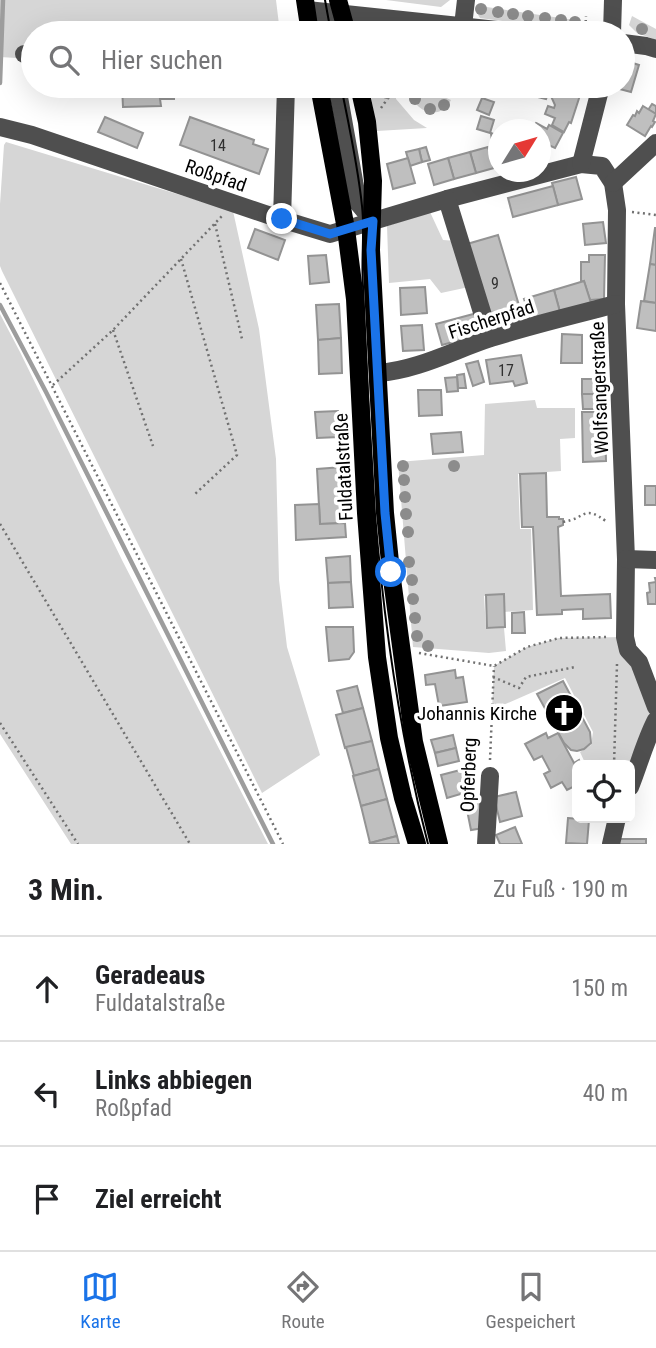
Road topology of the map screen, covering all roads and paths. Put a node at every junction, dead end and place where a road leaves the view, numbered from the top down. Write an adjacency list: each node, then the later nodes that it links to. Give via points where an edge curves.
1 (466, 0): 8 (street)
2 (613, 0): 10 (street)
3 (306, 5): 4 (street); 6 (street)
4 (340, 7): 7 (street)
5 (586, 16): 9 (path)
6 (318, 21)
7 (431, 21)
8 (464, 21)
9 (586, 21)
10 (612, 21)
11 (635, 45): 12 (street)
12 (656, 49)
13 (286, 98): 29 (street)
14 (321, 98): 32 (main road, Fuldatalstraße)
15 (339, 98): 26 (street)
16 (361, 98): 30 (main road, Fuldatalstraße, via 373,181)
17 (388, 98): 19 (path)
18 (598, 98): 22 (street)
19 (377, 115)
20 (0, 127): 25 (street, Roßpfad)
21 (656, 143): 23 (street)
22 (581, 164): 23 (street, via 602,166); 24 (street, Roßpfad)
23 (613, 183): 27 (street, Wolfsangerstraße)
24 (447, 199): 30 (street, Roßpfad); 37 (street)
25 (234, 203): 29 (street, Roßpfad); 31 (path)
26 (358, 203): 30 (street); 32 (street)
27 (617, 210): 28 (path); 35 (street, Wolfsangerstraße)
28 (656, 215)
29 (282, 219): 32 (street, Roßpfad, via 330,234)
30 (373, 221): 32 (street, Roßpfad); 39 (main road, Fuldatalstraße)
31 (215, 224): 33 (path); 38 (path)
32 (346, 229): 65 (main road, Fuldatalstraße, via 355,299 377,657 389,738)
33 (181, 259): 36 (path); 42 (path, via 237,455)
34 (0, 283): 40 (path)
35 (616, 304): 37 (street, Fischerpfad); 46 (street, Wolfsangerstraße)
36 (113, 330): 40 (path); 41 (path)
37 (490, 338): 39 (street, Fischerpfad, via 440,358)
38 (242, 339)
39 (378, 373): 66 (main road, Fuldatalstraße, via 391,572 414,743)
40 (53, 386): 64 (path)
41 (153, 446)
42 (195, 494)
43 (563, 522): 44 (path, via 594,513)
44 (607, 522)
45 (0, 524): 63 (path)
46 (626, 559): 47 (street); 48 (street, Wolfsangerstraße)
47 (656, 559)
48 (625, 637): 50 (street, Wolfsangerstraße, via 628,650); 52 (path, via 559,638 527,646)
49 (415, 652): 52 (path)
50 (648, 662): 55 (street, Wolfsangerstraße)
51 (617, 664): 58 (path)
52 (494, 666): 54 (path, Opferberg)
53 (575, 667): 54 (path, via 526,677 519,688)
54 (493, 677): 60 (path, Opferberg)
55 (656, 707)
56 (656, 720): 59 (street)
57 (0, 723): 62 (path)
58 (614, 760)
59 (635, 772)
60 (490, 776): 67 (street, Opferberg)
61 (616, 823): 68 (street)
62 (78, 844)
63 (190, 844)
64 (283, 844)
65 (417, 844)
66 (439, 844)
67 (486, 844)
68 (611, 844)

